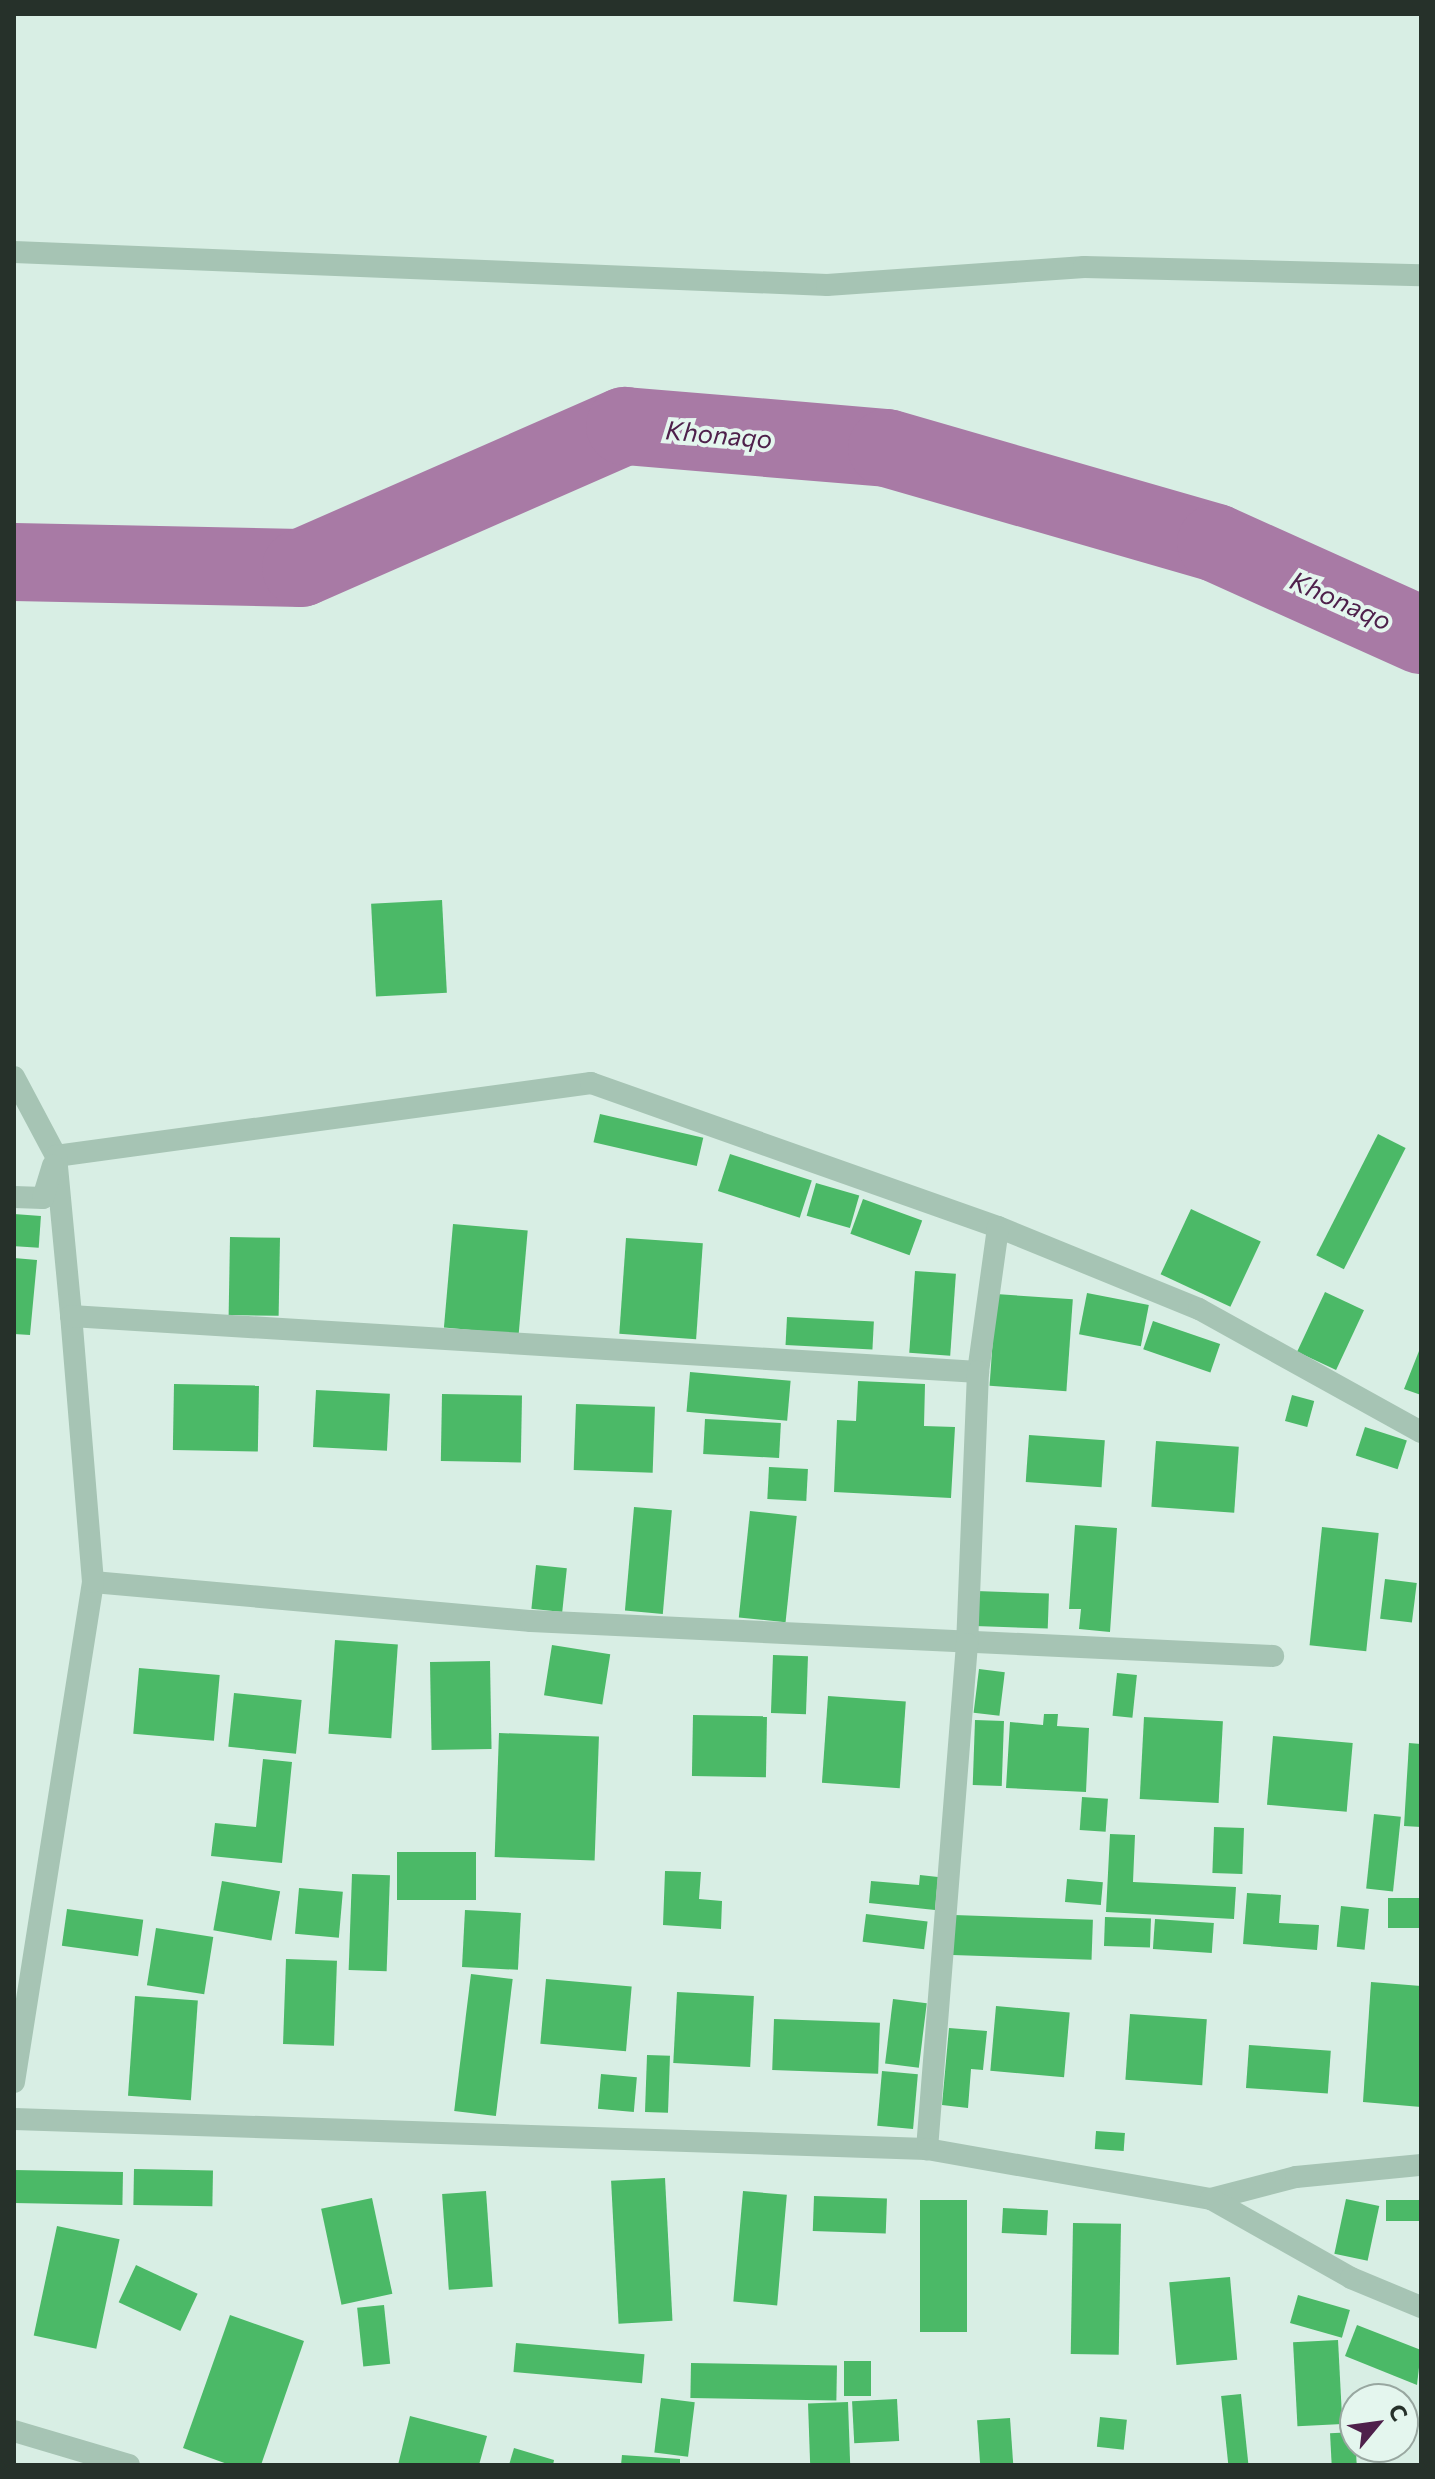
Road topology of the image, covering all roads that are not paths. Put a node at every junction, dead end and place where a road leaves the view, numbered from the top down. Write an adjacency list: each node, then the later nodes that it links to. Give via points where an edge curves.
1 (14, 252): 2 (street, via 827,285 1084,267)
2 (1421, 275)
3 (14, 1077): 4 (street)
4 (56, 1156): 5 (street, via 43,1198); 6 (street, via 591,1083); 7 (street)
5 (14, 1197)
6 (998, 1227): 8 (street); 9 (street, via 1199,1309)
7 (71, 1316): 8 (street); 10 (street)
8 (978, 1372): 11 (street)
9 (1421, 1432)
10 (93, 1582): 11 (street, via 531,1621); 13 (street)
11 (967, 1644): 12 (street); 15 (street)
12 (1273, 1656)
13 (14, 2082)
14 (14, 2119): 15 (street)
15 (927, 2149): 17 (street)
16 (1421, 2165): 17 (street, via 1296,2177)
17 (1211, 2199): 18 (street, via 1351,2278)
18 (1421, 2307)
19 (14, 2431): 20 (street)
20 (129, 2465)

